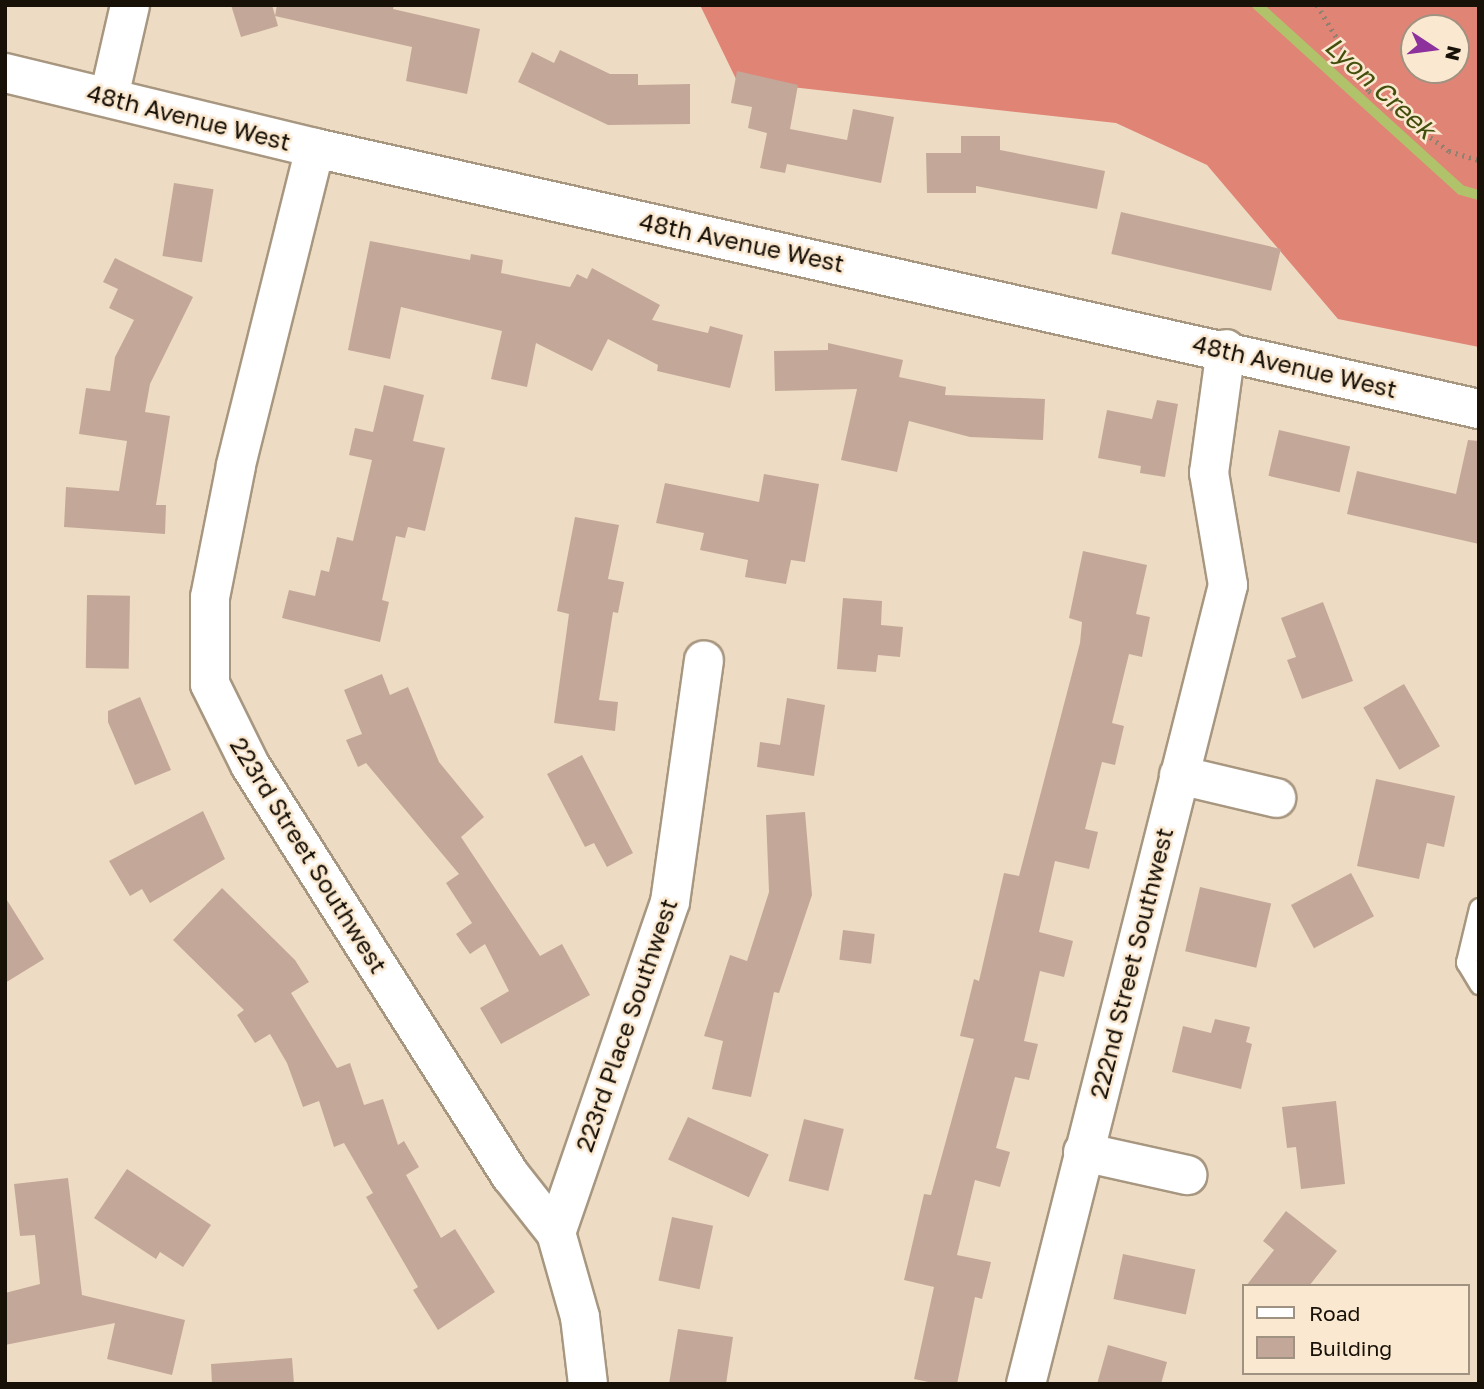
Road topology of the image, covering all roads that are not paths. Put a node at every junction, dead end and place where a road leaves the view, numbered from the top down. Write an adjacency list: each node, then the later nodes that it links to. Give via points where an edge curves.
1 (130, 5): 3 (street)
2 (5, 73): 3 (street, 48th Avenue West)
3 (109, 97): 4 (street, 48th Avenue West)
4 (315, 148): 5 (street, 48th Avenue West); 14 (street, 223rd Street Southwest, via 236,466 211,597 210,684 257,777 511,1176)
5 (1226, 349): 6 (street, 48th Avenue West); 8 (street, 222nd Street Southwest, via 1209,473 1227,585)
6 (1479, 409)
7 (704, 660): 14 (street, 223rd Place Southwest, via 670,902)
8 (1179, 775): 9 (street); 12 (street, 222nd Street Southwest)
9 (1276, 798)
10 (1479, 908): 11 (lane, via 1466,962)
11 (1479, 984)
12 (1083, 1152): 13 (street); 16 (street, 222nd Street Southwest)
13 (1187, 1175)
14 (556, 1233): 15 (street, via 580,1317)
15 (588, 1384)
16 (1026, 1384)

